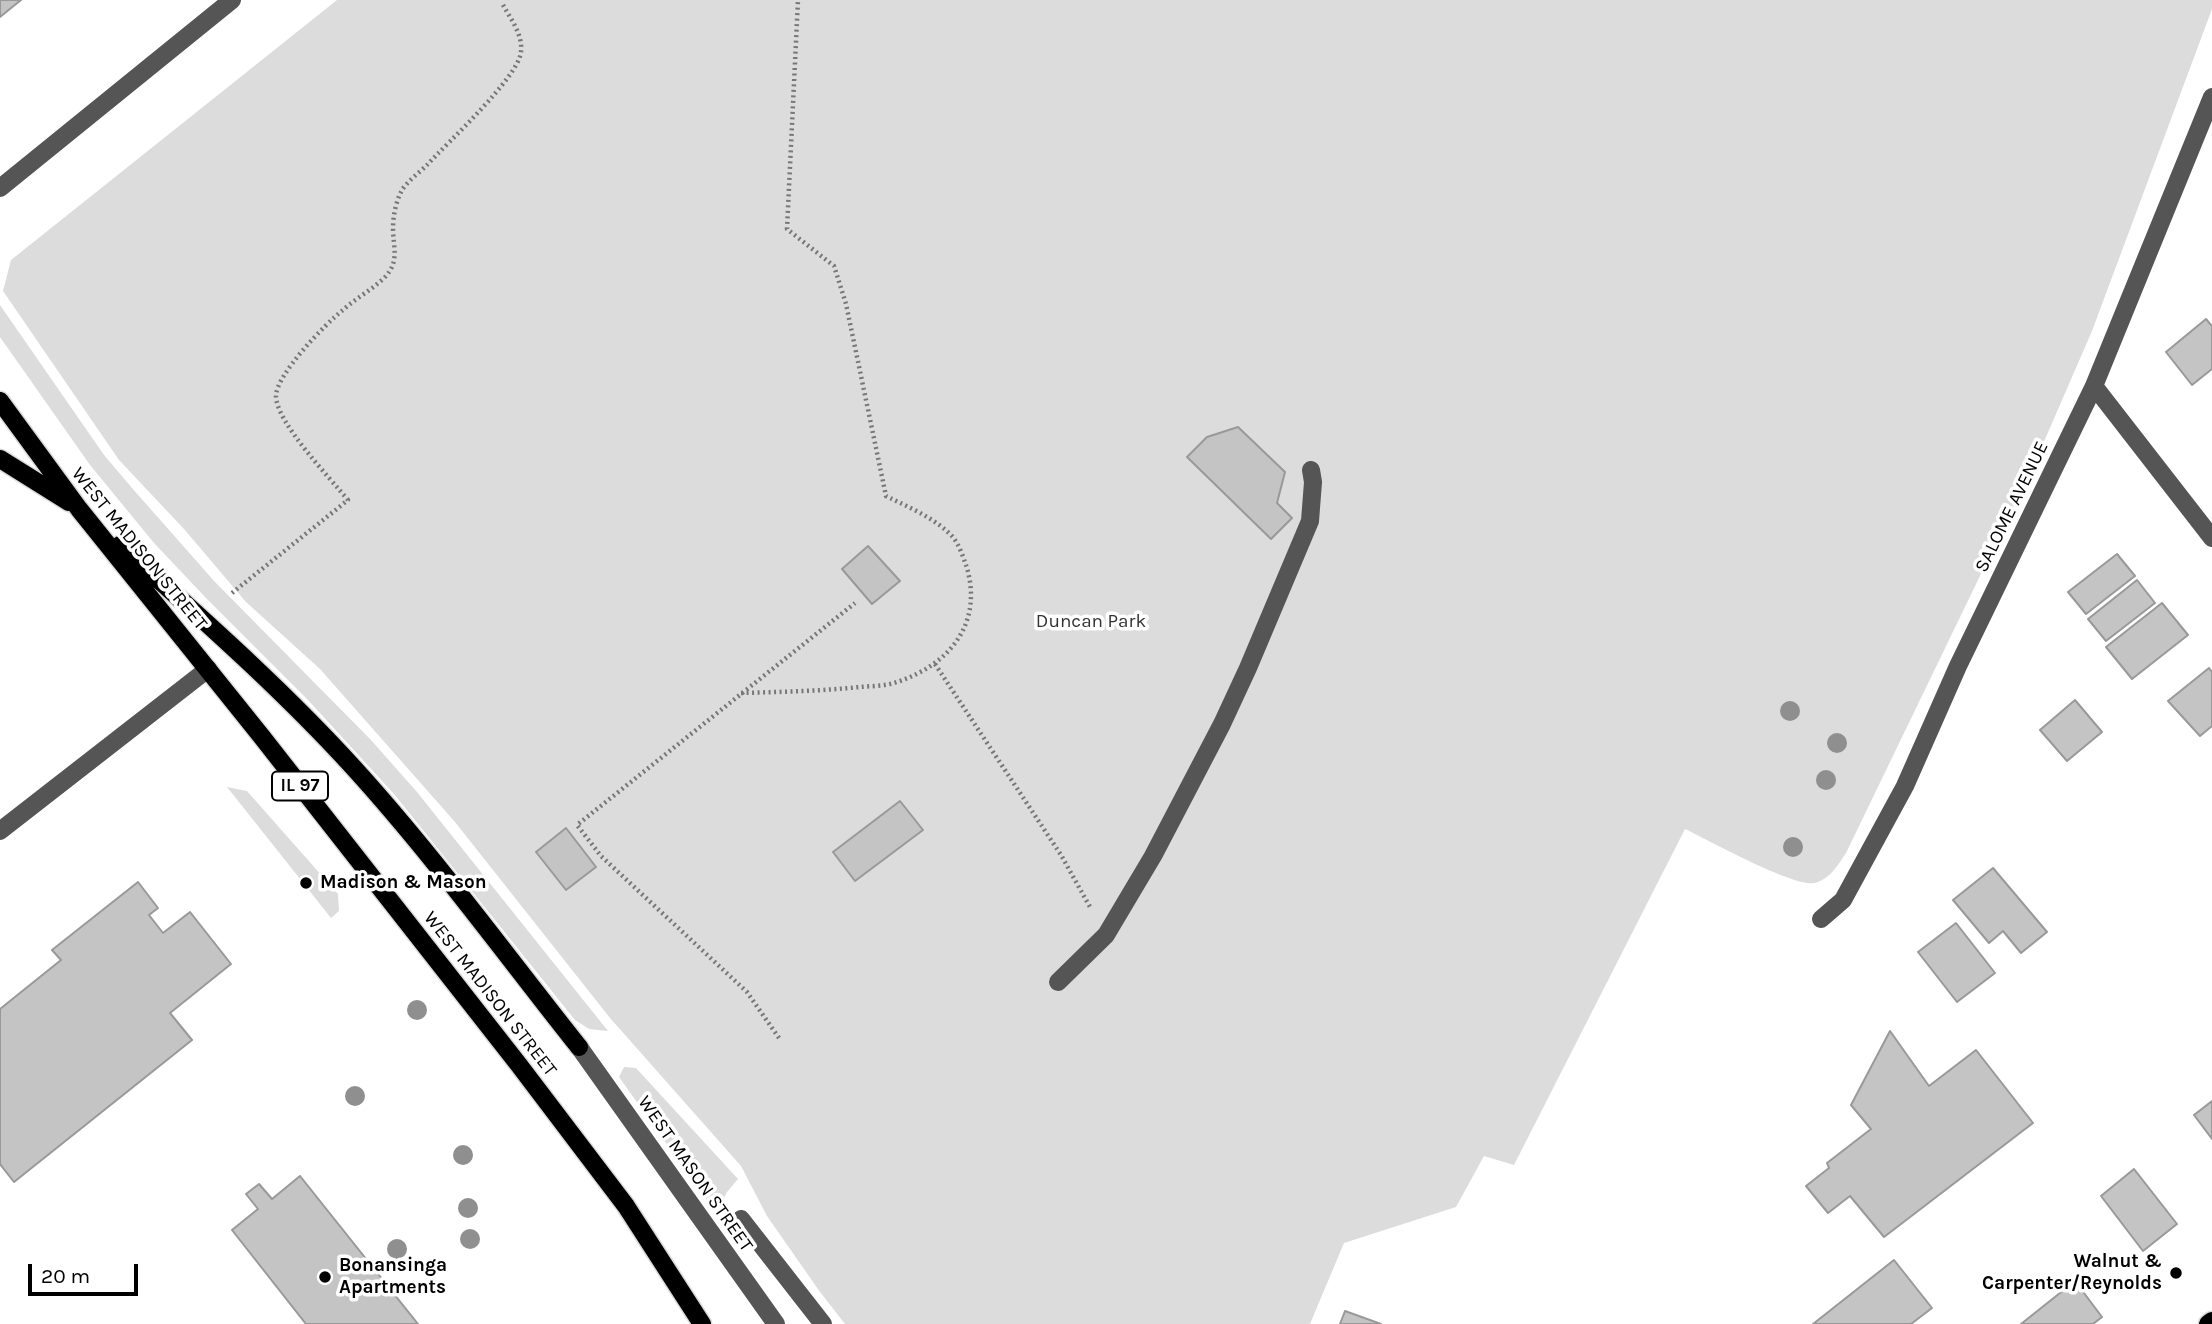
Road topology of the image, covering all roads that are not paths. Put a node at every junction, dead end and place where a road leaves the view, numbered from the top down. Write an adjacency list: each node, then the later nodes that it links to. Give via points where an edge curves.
1 (232, 0): 3 (street)
2 (2212, 97): 4 (street, SALOME AVENUE)
3 (0, 188)
4 (2094, 386): 9 (street); 12 (street, SALOME AVENUE, via 1905,786 1843,900)
5 (0, 401): 8 (main road, WEST MADISON STREET / IL 97)
6 (0, 459): 8 (main road)
7 (1311, 470): 13 (street, via 1310,521 1248,668 1185,796 1106,935)
8 (79, 509): 10 (main road, WEST MADISON STREET / IL 97); 14 (main road, via 272,683 354,768)
9 (2212, 538)
10 (208, 669): 11 (street); 16 (main road, WEST MADISON STREET / IL 97, via 626,1206)
11 (0, 831)
12 (1821, 919)
13 (1058, 982)
14 (579, 1048): 17 (street, WEST MASON STREET)
15 (741, 1219): 18 (street, WEST MASON STREET)
16 (702, 1324)
17 (776, 1324)
18 (823, 1324)

